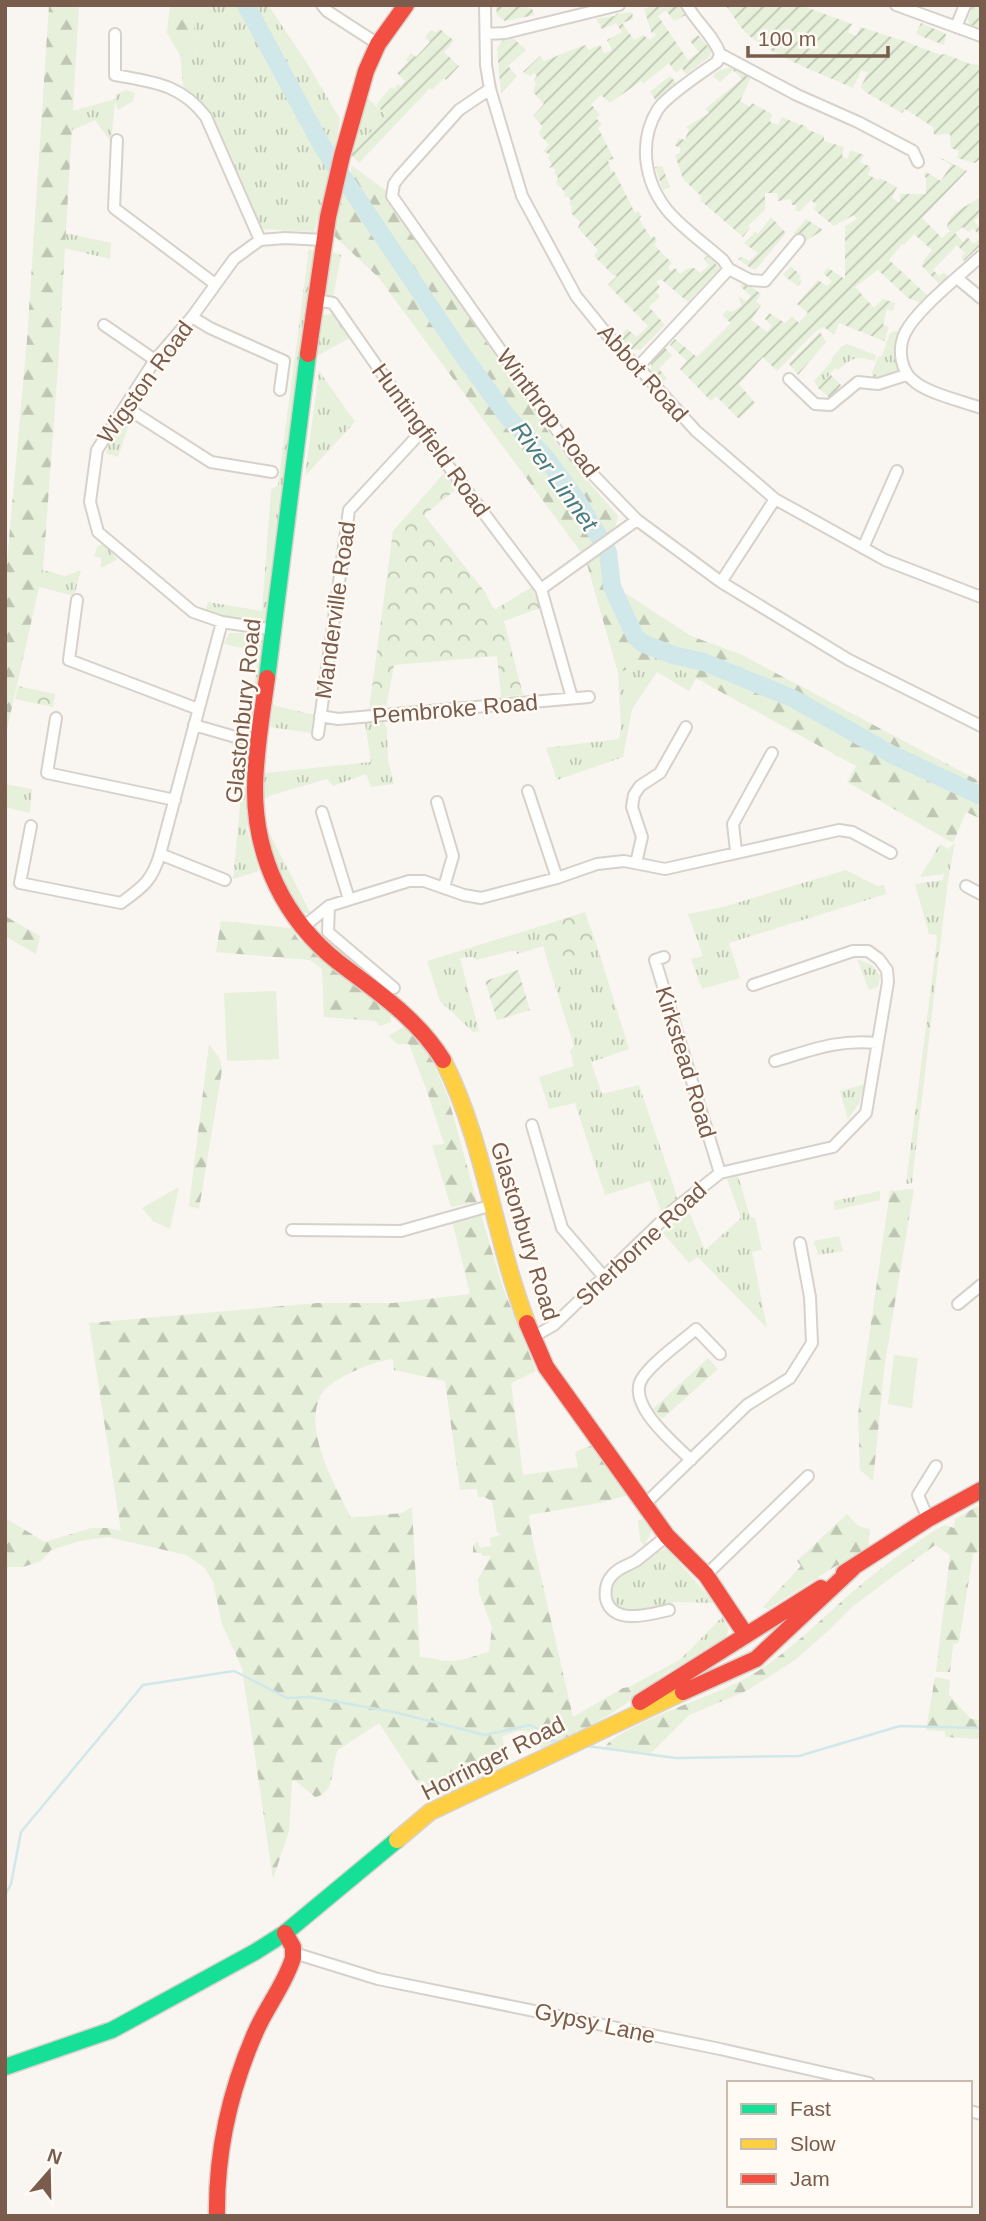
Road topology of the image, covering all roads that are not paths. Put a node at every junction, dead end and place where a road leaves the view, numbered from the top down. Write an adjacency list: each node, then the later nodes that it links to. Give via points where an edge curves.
1 (322, 5): 12 (street)
2 (405, 5): 12 (street, Glastonbury Road)
3 (485, 5): 10 (street, Abbot Road)
4 (619, 5): 10 (street)
5 (687, 5): 13 (street)
6 (896, 5): 8 (street)
7 (965, 5): 8 (street)
8 (956, 27): 11 (street)
9 (115, 34): 17 (street, via 115,75 179,91 206,117)
10 (486, 34): 14 (street, Abbot Road)
11 (981, 36)
12 (378, 44): 18 (street, Glastonbury Road, via 340,165)
13 (720, 54): 16 (street, via 913,151); 21 (street, via 717,62 659,107 648,130 645,156 649,178 668,211)
14 (490, 89): 29 (street, Abbot Road, via 522,196 545,242 576,296 622,354); 39 (street, Winthrop Road, via 459,110 399,177 393,195 575,456)
15 (117, 140): 23 (street, via 114,208)
16 (918, 162)
17 (260, 240): 18 (street); 23 (street, Wigston Road, via 234,259)
18 (324, 240): 25 (street, Glastonbury Road)
19 (799, 240): 21 (street, via 765,281)
20 (981, 256): 22 (street)
21 (729, 269): 29 (street)
22 (957, 278): 24 (street); 30 (street, via 905,334 900,353)
23 (215, 284): 26 (street, Wigston Road)
24 (981, 298)
25 (316, 300): 35 (street, Huntingfield Road, via 333,303); 46 (street, Glastonbury Road)
26 (192, 317): 28 (street, Wigston Road); 32 (street, via 284,362)
27 (104, 325): 28 (street)
28 (155, 360): 33 (street, Wigston Road)
29 (638, 367): 38 (street, Abbot Road, via 696,431)
30 (906, 375): 31 (street, via 878,384 858,382 830,405 814,404); 34 (street, via 918,385)
31 (789, 379)
32 (281, 390)
33 (125, 407): 37 (street, via 211,462); 45 (street, Wigston Road, via 97,450 90,502 98,532 193,612)
34 (981, 408)
35 (422, 431): 42 (street, Huntingfield Road); 50 (street, Manderville Road, via 349,510)
36 (897, 471): 40 (street)
37 (272, 472)
38 (775, 499): 40 (street, Abbot Road); 41 (street)
39 (637, 520): 41 (street, Winthrop Road); 42 (street)
40 (863, 548): 43 (street, Abbot Road)
41 (722, 583): 53 (street, Winthrop Road, via 849,660)
42 (541, 589): 48 (street, Huntingfield Road)
43 (981, 597)
44 (77, 600): 49 (street, via 69,660)
45 (222, 622): 46 (street, Wigston Road); 49 (street)
46 (274, 630): 74 (street, Glastonbury Road, via 254,787 255,825 268,868)
47 (589, 697): 48 (street, Pembroke Road)
48 (572, 698): 50 (street, Pembroke Road, via 338,719)
49 (198, 709): 52 (street)
50 (320, 716): 55 (street, Manderville Road)
51 (56, 719): 59 (street, via 47,773)
52 (194, 725): 56 (street); 59 (street)
53 (981, 726)
54 (686, 727): 66 (street, via 660,773 634,795 632,807 642,837)
55 (317, 734)
56 (235, 740)
57 (772, 753): 63 (street, via 733,824)
58 (528, 791): 67 (street)
59 (175, 800): 65 (street)
60 (437, 802): 70 (street, via 453,856)
61 (322, 812): 72 (street)
62 (32, 826): 65 (street, via 20,883 121,903 144,887)
63 (736, 851): 64 (street, via 839,830 866,838); 66 (street, via 665,869)
64 (891, 853)
65 (160, 854): 68 (street)
66 (636, 863): 67 (street, via 597,864)
67 (557, 878): 70 (street, via 481,898)
68 (225, 880)
69 (966, 886): 71 (street)
70 (444, 887): 72 (street, via 409,881)
71 (981, 894)
72 (349, 899): 73 (street)
73 (329, 906): 74 (street); 77 (street, via 328,932)
74 (302, 928): 82 (street, Glastonbury Road, via 415,1021 429,1039 464,1108)
75 (664, 957): 81 (street, Kirkstead Road, via 655,960)
76 (753, 985): 78 (street, Sherborne Road, via 853,951 868,951 887,970)
77 (394, 988)
78 (877, 1043): 79 (street, via 836,1042); 81 (street, Sherborne Road, via 866,1113 832,1147)
79 (775, 1061)
80 (532, 1125): 85 (street, via 562,1228)
81 (720, 1172): 85 (street, Sherborne Road)
82 (493, 1205): 83 (street, via 401,1231); 88 (street, Glastonbury Road)
83 (292, 1230)
84 (800, 1244): 90 (street, via 810,1297 812,1343 790,1378 747,1405)
85 (604, 1277): 88 (street, Sherborne Road, via 554,1325)
86 (981, 1285): 87 (street)
87 (958, 1304)
88 (533, 1337): 94 (street, Glastonbury Road, via 546,1367)
89 (720, 1354): 90 (street, via 696,1329 646,1372 639,1385 640,1401)
90 (691, 1460): 94 (street)
91 (936, 1466): 95 (street, via 918,1495)
92 (808, 1476): 98 (street)
93 (981, 1490): 95 (street, Horringer Road)
94 (644, 1505): 96 (street, Glastonbury Road)
95 (928, 1519): 97 (street, Horringer Road)
96 (667, 1535): 98 (street, Glastonbury Road); 99 (street, via 616,1571 608,1580 606,1600 621,1615 631,1617)
97 (853, 1568): 100 (street, Horringer Road); 101 (street, Horringer Road)
98 (706, 1575): 100 (street, Glastonbury Road)
99 (669, 1611)
100 (746, 1635): 101 (street, Glastonbury Road); 102 (street, Horringer Road)
101 (757, 1659): 102 (street, Horringer Road)
102 (593, 1733): 103 (street, Horringer Road, via 430,1812)
103 (285, 1933): 104 (street); 105 (street, Horringer Road, via 112,2030)
104 (294, 1953): 106 (street, Gypsy Lane, via 378,1979); 107 (street, via 241,2068 218,2166)
105 (5, 2067)
106 (860, 2081)
107 (217, 2216)

